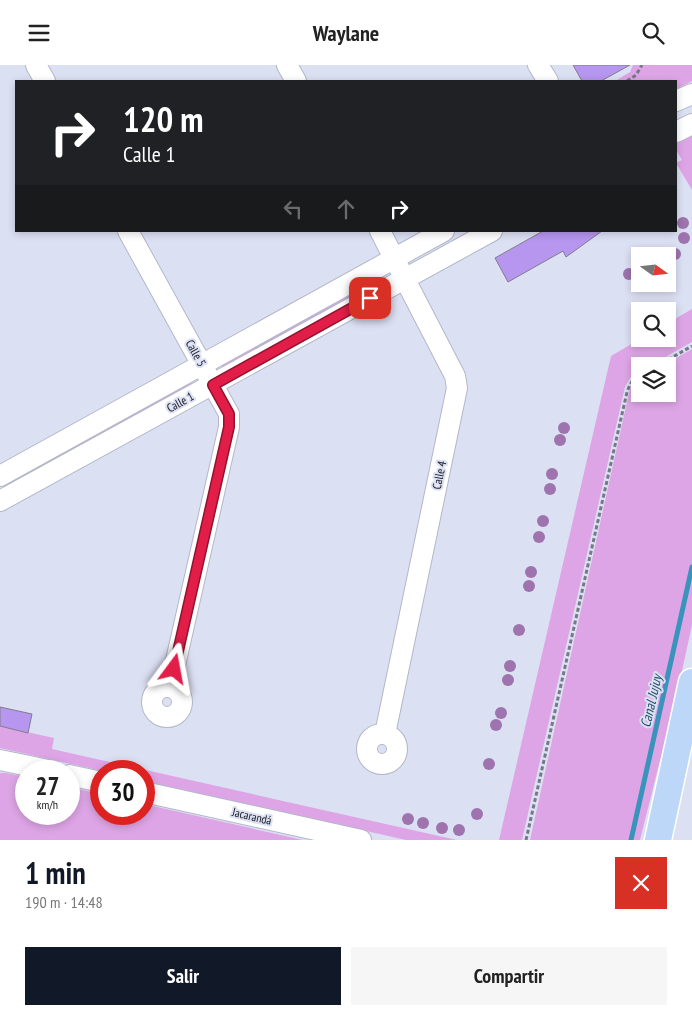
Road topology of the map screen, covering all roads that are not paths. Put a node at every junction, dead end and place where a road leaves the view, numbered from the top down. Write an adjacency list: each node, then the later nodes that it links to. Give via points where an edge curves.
1 (36, 65): 4 (street)
2 (287, 65): 5 (street)
3 (538, 65): 6 (street)
4 (44, 80)
5 (295, 80)
6 (547, 80)
7 (692, 94): 8 (street)
8 (677, 101)
9 (129, 232): 15 (street, Calle 5)
10 (381, 232): 13 (street, Calle 4)
11 (442, 232): 13 (street, Calle 1)
12 (490, 232): 14 (street, Calle 1)
13 (395, 259): 14 (street, Calle 4); 15 (street, Calle 1)
14 (406, 279): 16 (street, Calle 1); 21 (street, Calle 4, via 456,376 457,388)
15 (202, 365): 16 (street, Calle 5); 17 (street, Calle 1)
16 (213, 385): 18 (street, Calle 1); 20 (street, Calle 5, via 229,414 229,427)
17 (0, 476)
18 (0, 501)
19 (692, 682): 26 (main road)
20 (170, 687)
21 (385, 734)
22 (0, 759): 23 (street)
23 (15, 762)
24 (155, 793): 25 (street, Jacarandá)
25 (361, 840)
26 (658, 840)

